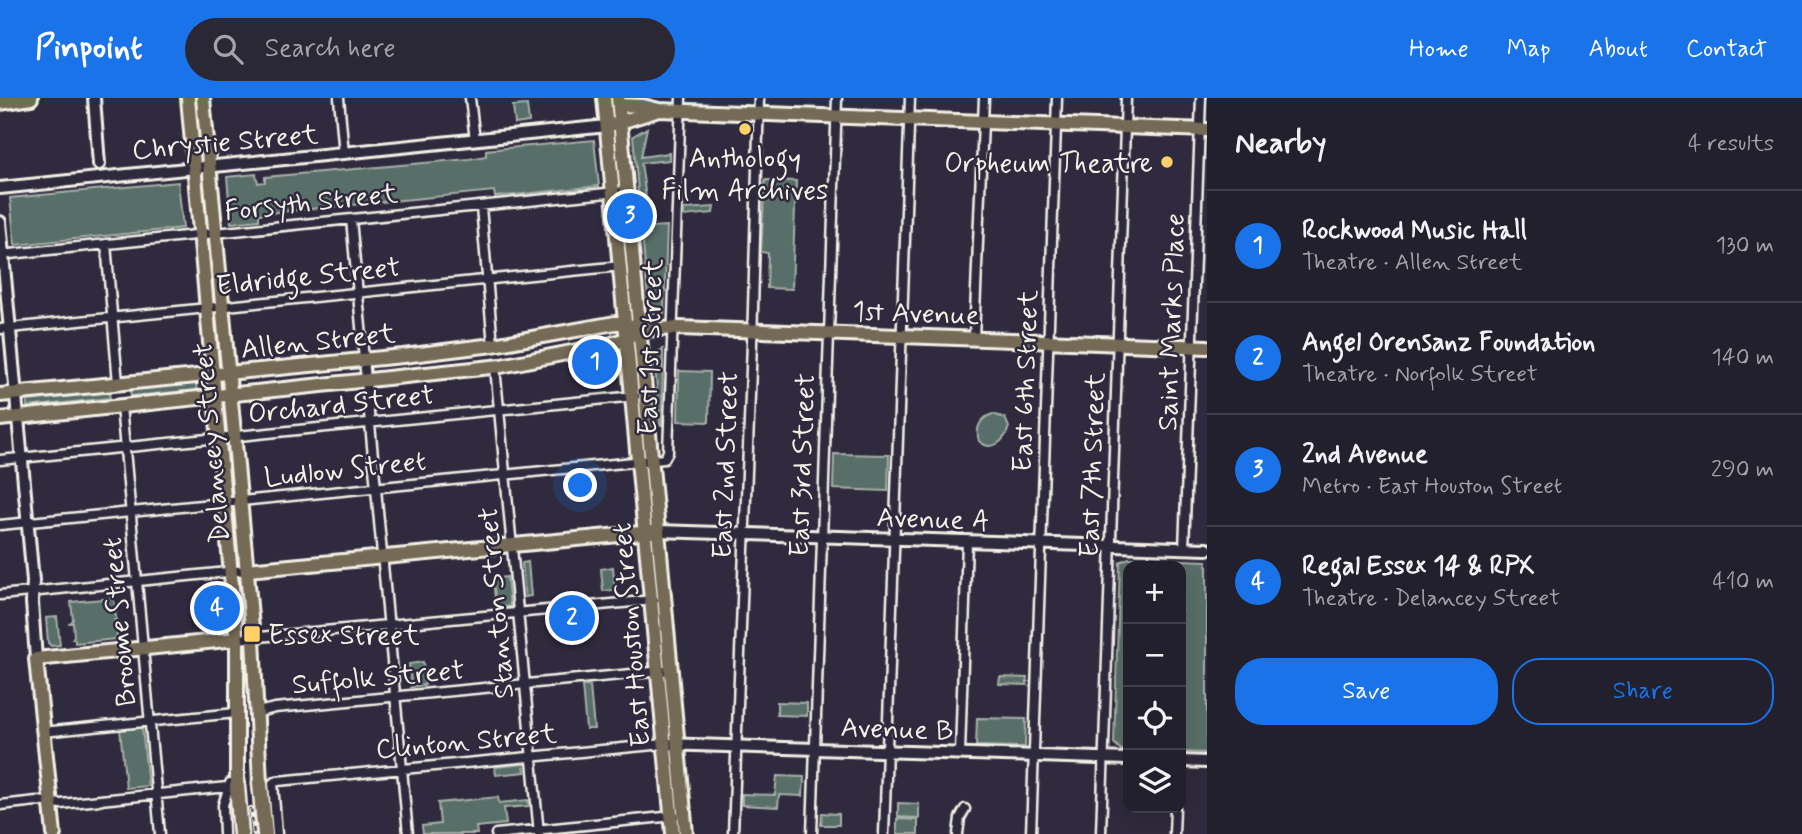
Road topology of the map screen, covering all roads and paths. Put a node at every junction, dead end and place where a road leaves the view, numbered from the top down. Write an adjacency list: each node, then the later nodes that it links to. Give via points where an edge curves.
1 (31, 98): 16 (main road)
2 (94, 98): 29 (main road)
3 (188, 98): 31 (main road, Delancey Street)
4 (203, 98): 30 (main road, Delancey Street)
5 (339, 98): 28 (street)
6 (470, 98): 27 (street)
7 (604, 98): 23 (main road, East Houston Street)
8 (759, 98): 19 (street, East 2nd Street)
9 (837, 98): 20 (street, East 3rd Street)
10 (910, 98): 21 (street)
11 (984, 98): 22 (street)
12 (1057, 98): 24 (street, East 6th Street)
13 (1126, 98): 25 (street, East 7th Street)
14 (1201, 98): 26 (street, Saint Marks Place)
15 (619, 101): 18 (main road); 23 (main road, East Houston Street)
16 (0, 103)
17 (681, 104): 18 (main road); 19 (main road); 50 (street, East 1st Street)
18 (659, 110): 23 (main road)
19 (758, 114): 20 (main road); 52 (street, East 2nd Street)
20 (836, 117): 21 (main road); 53 (street, East 3rd Street)
21 (909, 120): 22 (main road); 54 (street)
22 (983, 122): 24 (main road); 55 (street)
23 (614, 124): 27 (main road, Chrystie Street); 34 (main road, East Houston Street)
24 (1056, 125): 25 (main road); 57 (street, East 6th Street)
25 (1125, 127): 26 (main road); 58 (street, East 7th Street)
26 (1203, 130): 60 (street, Saint Marks Place)
27 (475, 140): 28 (main road, Chrystie Street)
28 (344, 154): 30 (main road, Chrystie Street)
29 (100, 164): 32 (street)
30 (209, 167): 31 (main road, Chrystie Street); 38 (main road, Delancey Street)
31 (193, 169): 32 (main road, Chrystie Street); 39 (main road, Delancey Street)
32 (100, 178): 33 (main road, Chrystie Street)
33 (0, 188)
34 (620, 192): 35 (street, Forsyth Street); 42 (main road, East Houston Street); 51 (main road, East Houston Street)
35 (481, 206): 36 (street, Forsyth Street); 43 (street)
36 (351, 219): 38 (street, Forsyth Street); 44 (street)
37 (0, 222): 41 (main road)
38 (216, 233): 39 (street, Forsyth Street); 45 (main road, Delancey Street)
39 (200, 235): 40 (street, Forsyth Street); 46 (main road, Delancey Street)
40 (106, 244): 41 (street, Forsyth Street); 47 (street)
41 (1, 254): 49 (main road)
42 (621, 266): 43 (street, Eldridge Street); 48 (main road, East Houston Street)
43 (487, 280): 44 (street, Eldridge Street); 59 (street)
44 (358, 293): 45 (street, Eldridge Street); 62 (street)
45 (222, 306): 46 (street, Eldridge Street); 64 (main road, Delancey Street)
46 (206, 308): 47 (street, Eldridge Street); 65 (main road, Delancey Street)
47 (113, 317): 49 (street, Eldridge Street); 67 (street)
48 (625, 323): 51 (main road); 56 (main road, East Houston Street); 59 (main road, Allen Street)
49 (5, 328): 68 (main road)
50 (672, 329): 51 (main road, 1st Avenue); 52 (main road, 1st Avenue); 83 (street, East 1st Street, via 668,452 664,459)
51 (638, 330): 56 (main road); 71 (main road, East Houston Street)
52 (752, 331): 53 (main road, 1st Avenue); 94 (street, East 2nd Street)
53 (829, 334): 54 (main road, 1st Avenue); 95 (street, East 3rd Street)
54 (903, 336): 55 (main road, 1st Avenue); 96 (street)
55 (974, 338): 57 (main road, 1st Avenue)
56 (626, 339): 63 (main road, Allen Street); 71 (main road, East Houston Street)
57 (1048, 341): 58 (main road, 1st Avenue); 98 (street, East 6th Street)
58 (1118, 344): 60 (main road, 1st Avenue); 100 (street, East 7th Street)
59 (493, 345): 62 (main road, Allen Street)
60 (1191, 346): 61 (main road, 1st Avenue); 101 (street, Saint Marks Place)
61 (1207, 347)
62 (364, 360): 64 (main road, Allen Street); 66 (street)
63 (495, 367): 66 (main road, Allen Street); 74 (street, Stanton Street)
64 (228, 373): 65 (main road, Allen Street); 70 (main road, Delancey Street)
65 (212, 375): 67 (main road, Allen Street); 72 (main road, Delancey Street)
66 (366, 380): 70 (main road, Allen Street); 77 (street)
67 (118, 383): 68 (main road, Allen Street)
68 (16, 393): 69 (main road, Allen Street); 75 (main road)
69 (0, 395)
70 (230, 395): 72 (main road, Allen Street); 78 (main road, Delancey Street)
71 (638, 396): 74 (street, Orchard Street); 83 (main road, East Houston Street); 84 (main road, East Houston Street)
72 (214, 397): 73 (main road, Allen Street); 79 (main road, Delancey Street)
73 (121, 407): 75 (main road, Allen Street); 80 (street, Broome Street)
74 (500, 410): 77 (street, Orchard Street); 85 (street, Stanton Street)
75 (18, 417): 76 (main road, Allen Street); 81 (main road)
76 (0, 419)
77 (370, 423): 78 (street, Orchard Street); 86 (street)
78 (235, 436): 79 (street, Orchard Street); 87 (main road, Delancey Street)
79 (218, 438): 80 (street, Orchard Street); 88 (main road, Delancey Street)
80 (124, 447): 81 (street, Orchard Street); 89 (street, Broome Street)
81 (22, 457): 82 (street, Orchard Street); 90 (main road)
82 (0, 460)
83 (652, 461): 84 (street, Ludlow Street); 92 (main road, East Houston Street)
84 (638, 462): 85 (street, Ludlow Street); 93 (main road, East Houston Street)
85 (506, 475): 86 (street, Ludlow Street); 99 (street, Stanton Street)
86 (376, 487): 87 (street, Ludlow Street); 103 (street)
87 (240, 501): 88 (street, Ludlow Street); 104 (main road, Delancey Street)
88 (224, 502): 89 (street, Ludlow Street); 105 (main road, Delancey Street)
89 (130, 512): 90 (street, Ludlow Street); 106 (street, Broome Street)
90 (28, 522): 91 (street, Ludlow Street); 107 (main road)
91 (0, 525)
92 (658, 531): 93 (main road); 94 (main road, Avenue A); 109 (main road, East Houston Street)
93 (645, 532): 99 (main road); 109 (main road, East Houston Street)
94 (745, 534): 95 (main road, Avenue A); 124 (street, East 2nd Street)
95 (822, 537): 96 (main road, Avenue A); 125 (street, East 3rd Street)
96 (896, 539): 97 (main road, Avenue A); 126 (street)
97 (967, 542): 98 (main road, Avenue A); 127 (street)
98 (1041, 544): 100 (main road, Avenue A); 128 (street, East 6th Street)
99 (512, 545): 103 (main road); 110 (street, Stanton Street)
100 (1111, 547): 101 (main road, Avenue A); 130 (street, East 7th Street)
101 (1184, 549): 102 (main road, Avenue A)
102 (1207, 549)
103 (382, 557): 104 (main road); 111 (street)
104 (247, 570): 105 (street); 112 (main road, Delancey Street)
105 (230, 572): 106 (street); 113 (main road, Delancey Street)
106 (137, 581): 107 (street); 114 (street, Broome Street)
107 (32, 592): 108 (street); 115 (main road)
108 (0, 595)
109 (657, 600): 110 (street); 116 (main road, East Houston Street)
110 (518, 612): 111 (street); 117 (street, Stanton Street)
111 (388, 625): 112 (street); 118 (street)
112 (253, 638): 113 (street); 119 (main road, Delancey Street)
113 (237, 639): 114 (main road); 120 (main road, Delancey Street)
114 (143, 649): 115 (main road); 121 (street, Broome Street)
115 (36, 659): 122 (main road)
116 (664, 671): 117 (street, Suffolk Street); 123 (main road, East Houston Street)
117 (525, 685): 118 (street, Suffolk Street); 129 (street, Stanton Street)
118 (395, 697): 119 (street, Suffolk Street); 134 (street)
119 (258, 712): 136 (main road, Delancey Street)
120 (236, 713): 121 (street); 135 (main road, Delancey Street)
121 (150, 721): 122 (street); 137 (street, Broome Street)
122 (43, 734): 138 (main road)
123 (671, 744): 124 (main road, Avenue B); 129 (street, Clinton Street); 142 (main road, East Houston Street)
124 (736, 745): 125 (main road, Avenue B); 154 (street, East 2nd Street)
125 (814, 748): 126 (main road, Avenue B); 155 (street, East 3rd Street)
126 (887, 751): 127 (main road, Avenue B); 156 (street)
127 (960, 753): 128 (main road, Avenue B)
128 (1033, 756): 130 (main road, Avenue B); 158 (street, East 6th Street)
129 (532, 757): 134 (street, Clinton Street); 143 (street, Stanton Street)
130 (1103, 759): 131 (main road, Avenue B); 159 (street, East 7th Street)
131 (1123, 760)
132 (1186, 761): 133 (main road)
133 (1207, 762)
134 (401, 769): 136 (street, Clinton Street); 150 (street)
135 (234, 781): 137 (street); 146 (street, Delancey Street, via 222,808); 147 (highway)
136 (266, 783): 148 (highway, via 262,802); 149 (street, Delancey Street)
137 (156, 794): 138 (street); 145 (street, Broome Street)
138 (49, 802): 139 (street); 144 (main road)
139 (0, 805)
140 (965, 809): 157 (street)
141 (1175, 813): 160 (street)
142 (677, 815): 143 (street); 152 (main road, East Houston Street); 153 (main road, East Houston Street)
143 (538, 831): 151 (street)
144 (52, 834)
145 (160, 834)
146 (224, 834)
147 (242, 834)
148 (265, 834)
149 (277, 834)
150 (408, 834)
151 (496, 834)
152 (673, 834)
153 (686, 834)
154 (733, 834)
155 (812, 834)
156 (884, 834)
157 (958, 834)
158 (1031, 834)
159 (1101, 834)
160 (1174, 834)

